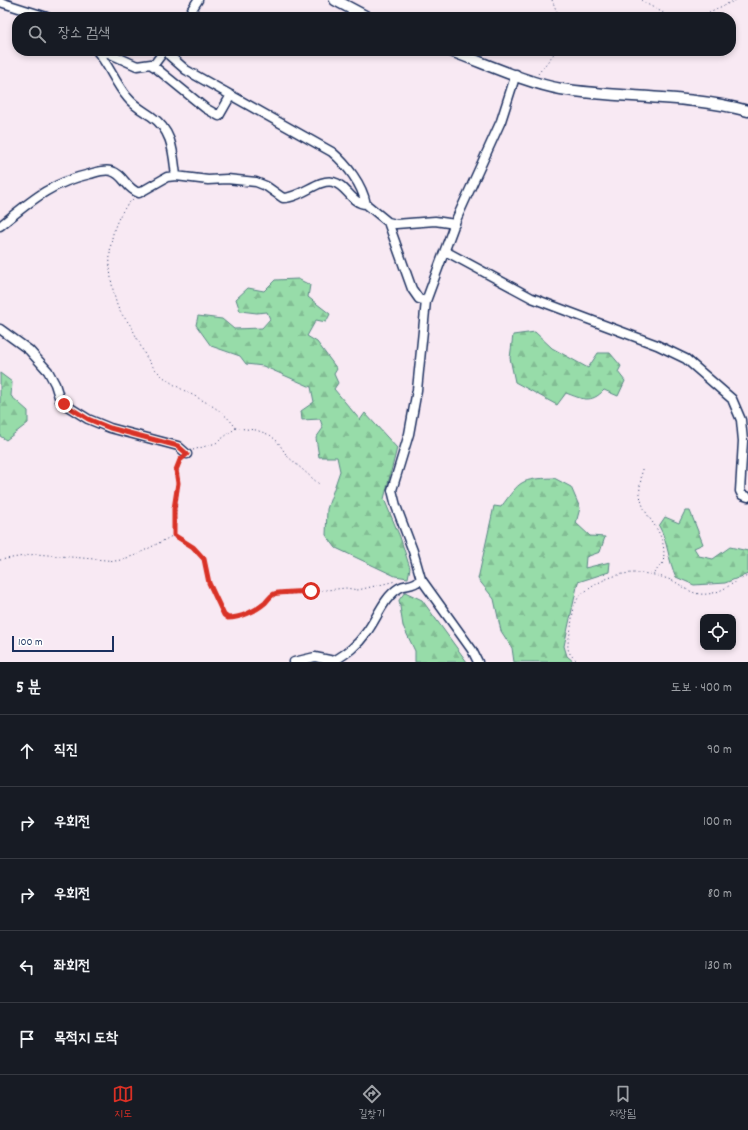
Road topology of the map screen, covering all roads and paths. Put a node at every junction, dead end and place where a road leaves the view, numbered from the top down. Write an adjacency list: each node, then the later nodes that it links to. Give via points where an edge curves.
1 (198, 0): 8 (street)
2 (335, 0): 9 (main road)
3 (552, 0): 10 (path)
4 (642, 0): 11 (path)
5 (736, 0): 12 (path)
6 (0, 2): 7 (street)
7 (31, 12)
8 (190, 12)
9 (358, 12)
10 (557, 12)
11 (662, 12)
12 (709, 12)
13 (102, 56): 24 (street, via 133,106 158,121 168,133)
14 (115, 56): 19 (street, via 137,66 148,63)
15 (160, 56): 19 (street)
16 (170, 56): 22 (street, via 186,70)
17 (465, 56): 20 (main road)
18 (552, 56): 21 (path)
19 (153, 66): 22 (street, via 205,108 219,116)
20 (516, 74): 21 (main road); 28 (street, via 501,121)
21 (533, 81): 23 (main road, via 586,92 693,100)
22 (231, 95): 26 (street, via 332,152 350,170)
23 (748, 111)
24 (176, 176): 25 (street, via 168,177); 26 (street, via 256,182 283,198 299,195 324,182 332,181 344,188 354,199)
25 (139, 193): 29 (street, via 131,191 119,174 106,170 68,179 41,194); 33 (path, via 126,205 114,226 109,251 117,305 122,316 132,326 149,362 158,372 178,388 213,405 230,419)
26 (366, 204): 27 (street)
27 (388, 222): 28 (street, via 396,224 435,221); 31 (street, via 412,289 419,299)
28 (455, 224): 30 (street)
29 (0, 226)
30 (445, 251): 31 (street); 37 (street, via 532,298 657,345 686,359 732,399 741,420 743,441 740,491)
31 (426, 301): 42 (street, via 417,390 409,434 392,490)
32 (0, 330): 34 (street, via 29,350 48,371 64,404 88,419 110,428 178,446)
33 (236, 428): 34 (path, via 216,443 196,448); 36 (path, via 256,430 270,435 287,456)
34 (187, 454): 38 (path, via 180,460 176,470 178,483)
35 (642, 469): 40 (path, via 640,494 644,507 664,540 663,563)
36 (318, 484)
37 (748, 497)
38 (174, 535): 39 (path, via 136,555 117,561 36,554); 43 (path, via 193,547 204,559 209,583 224,615 228,618 237,618 264,604 272,595 280,593 346,588 358,590)
39 (0, 560)
40 (653, 574): 41 (path, via 699,594 713,594); 46 (path, via 618,574 595,584 579,596 574,605 567,649)
41 (748, 576)
42 (421, 579): 44 (street, via 415,585 400,588 386,602 353,649 334,661 315,657); 45 (street)
43 (398, 580)
44 (294, 662)
45 (478, 662)
46 (579, 662)

